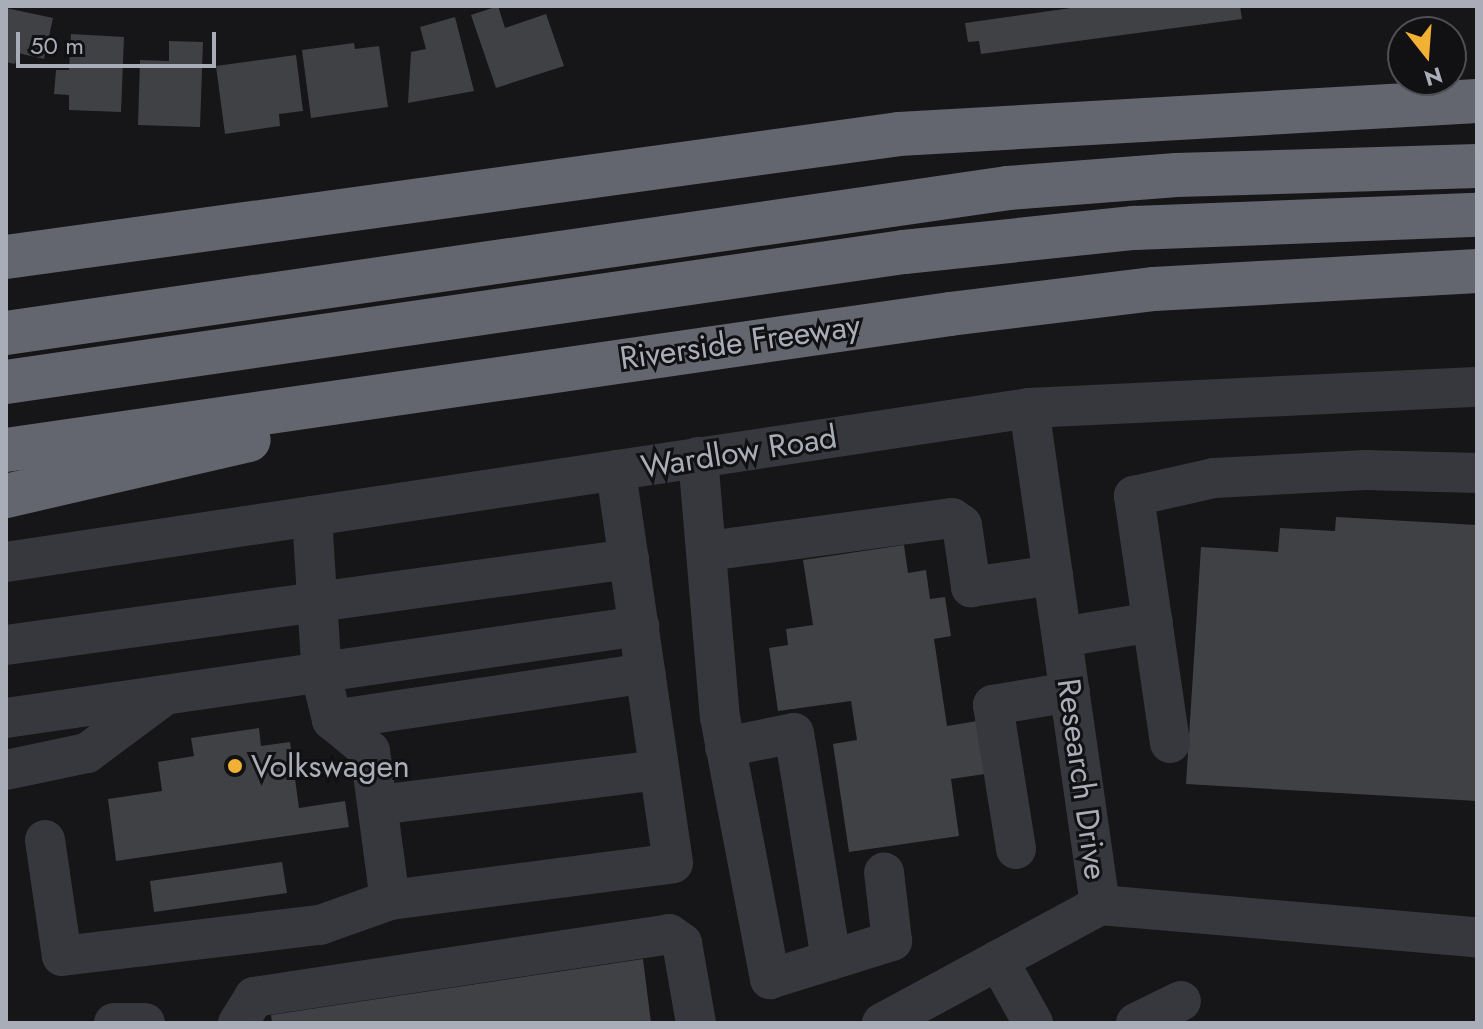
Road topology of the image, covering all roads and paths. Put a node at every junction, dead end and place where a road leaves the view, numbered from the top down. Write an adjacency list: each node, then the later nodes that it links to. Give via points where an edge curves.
1 (1477, 101): 4 (highway, via 899,134)
2 (1477, 166): 6 (highway, via 1176,175 1008,188)
3 (1477, 215): 8 (highway, via 1134,228 904,252)
4 (6, 257)
5 (1477, 271): 7 (highway, Riverside Freeway, via 1154,289)
6 (6, 333)
7 (588, 363): 11 (highway, Riverside Freeway); 15 (highway)
8 (6, 382)
9 (1477, 387): 10 (street, Wardlow Road)
10 (1029, 408): 12 (street, Wardlow Road); 20 (street, Research Drive)
11 (6, 450)
12 (698, 457): 13 (street, Wardlow Road); 17 (street)
13 (616, 470): 16 (street, Wardlow Road); 18 (street)
14 (1477, 473): 22 (street, via 1365,470 1214,478 1134,496)
15 (6, 496)
16 (312, 516): 19 (street, Wardlow Road); 21 (street)
17 (708, 551): 20 (street, via 952,518 962,525 971,587); 33 (street)
18 (629, 559): 21 (street); 23 (street)
19 (6, 562)
20 (1053, 575): 24 (street, Research Drive)
21 (317, 603): 25 (street); 26 (street)
22 (1153, 622): 24 (street); 32 (street)
23 (639, 626): 26 (street); 27 (street)
24 (1062, 637): 28 (street, Research Drive)
25 (6, 645)
26 (321, 672): 29 (street); 31 (street)
27 (646, 673): 31 (street); 35 (street)
28 (1070, 692): 38 (street, via 993,705); 41 (street, Research Drive)
29 (165, 695): 30 (street); 34 (street, via 87,753)
30 (6, 718)
31 (332, 720): 36 (street, via 370,751)
32 (1170, 743)
33 (725, 747): 43 (street, via 770,979); 43 (street, via 794,733)
34 (6, 770)
35 (659, 770): 36 (street); 40 (street, via 673,863)
36 (378, 805): 40 (street)
37 (45, 840): 40 (street, via 62,956 320,925)
38 (1016, 849)
39 (884, 872): 43 (street, via 892,941)
40 (390, 900)
41 (1100, 905): 42 (street); 44 (street, Research Drive)
42 (1476, 937)
43 (831, 960)
44 (998, 960): 50 (street, Research Drive); 51 (street)
45 (1181, 1001): 52 (street)
46 (114, 1023): 47 (street)
47 (145, 1023)
48 (238, 1023): 49 (street, via 254,997 669,934 682,943)
49 (696, 1023)
50 (882, 1023)
51 (1033, 1023)
52 (1136, 1023)

